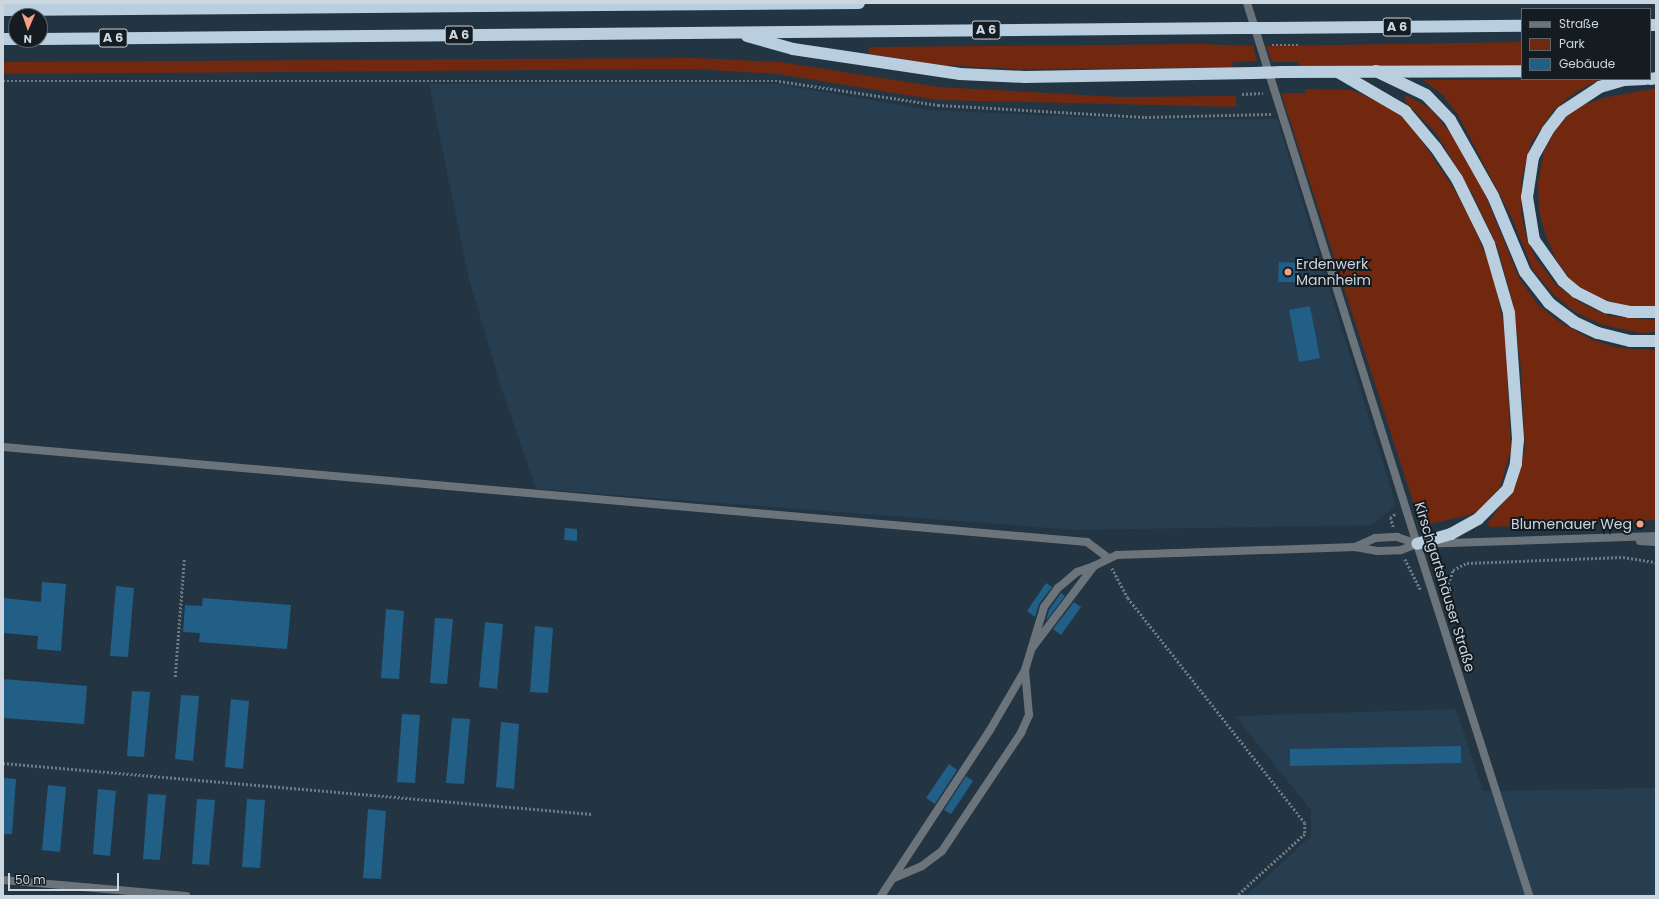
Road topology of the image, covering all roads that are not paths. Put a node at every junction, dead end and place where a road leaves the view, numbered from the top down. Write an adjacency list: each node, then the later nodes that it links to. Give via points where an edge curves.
1 (859, 3): 3 (highway, A 6)
2 (1247, 3): 17 (street, Kirschgartshäuser Straße)
3 (3, 10)
4 (1521, 26): 5 (highway, A 6, bridge)
5 (733, 32): 6 (highway, A 6); 9 (highway, bridge, via 793,49 960,74 1025,77)
6 (48, 39)
7 (1376, 71): 8 (highway); 9 (highway); 12 (highway, via 1426,95 1450,120 1493,196 1525,272 1549,303 1574,322 1598,333 1630,341)
8 (1521, 71)
9 (1338, 72): 17 (highway, via 1405,111 1436,148 1460,186 1489,244 1509,313 1518,439 1516,464 1508,489 1490,510 1472,522 1451,534)
10 (1624, 80): 11 (highway, via 1600,87 1562,112 1548,130 1533,157 1527,197 1534,240 1563,281 1576,292 1606,307 1629,312)
11 (1656, 312)
12 (1656, 342)
13 (3, 447): 19 (street, via 1088,542)
14 (1656, 536): 15 (street)
15 (1613, 539): 16 (street); 17 (street)
16 (1656, 542)
17 (1417, 544): 18 (street, via 1401,550 1377,552); 18 (street, via 1397,536 1375,538); 27 (street, Kirschgartshäuser Straße)
18 (1355, 547): 19 (street, via 1117,554)
19 (1107, 557): 20 (street)
20 (1094, 566): 21 (street); 21 (street, via 1077,572 1058,588 1040,615)
21 (1030, 650): 22 (street)
22 (1025, 670): 23 (street); 23 (street, via 1029,715 1021,732 942,851 922,866)
23 (893, 878): 26 (street)
24 (3, 880): 25 (street)
25 (186, 896)
26 (881, 896)
27 (1530, 896)

